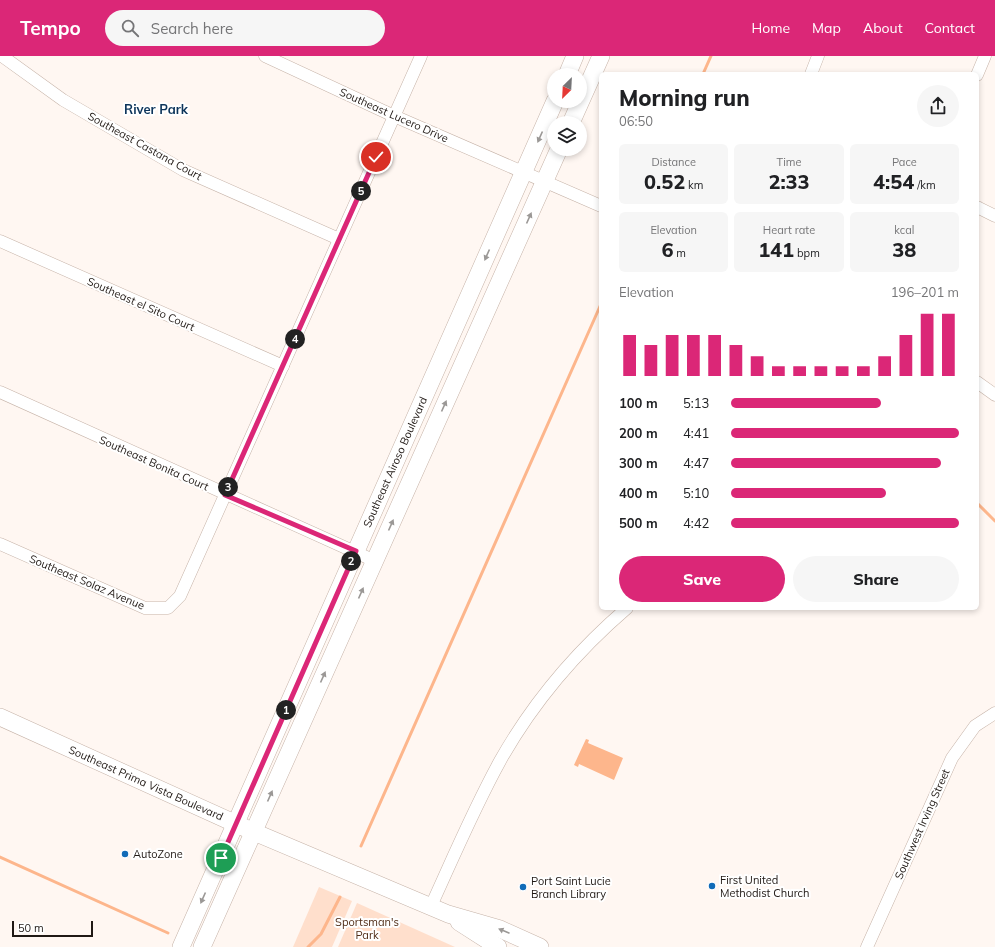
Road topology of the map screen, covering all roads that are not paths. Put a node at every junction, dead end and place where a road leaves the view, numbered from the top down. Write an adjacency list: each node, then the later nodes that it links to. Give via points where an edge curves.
1 (2, 56): 20 (street, Southeast Castana Court, via 63,100 183,170)
2 (265, 56): 12 (street, Southeast Lucero Drive)
3 (421, 56): 12 (street, Southeast Solaz Avenue)
4 (575, 56): 8 (main road)
5 (600, 56): 13 (main road)
6 (818, 56): 9 (street)
7 (985, 56): 10 (street)
8 (570, 68)
9 (812, 72)
10 (978, 72)
11 (553, 108): 15 (main road, Southeast Airoso Boulevard, one-way to 15)
12 (394, 116): 15 (street, Southeast Lucero Drive); 20 (street, Southeast Solaz Avenue)
13 (574, 116)
14 (557, 156): 16 (main road, Southeast Airoso Boulevard)
15 (524, 172): 16 (street, Southeast Lucero Drive); 22 (main road, Southeast Airoso Boulevard, one-way to 22)
16 (545, 181): 17 (street, Southeast Lucero Drive); 24 (main road, Southeast Airoso Boulevard, one-way to 16)
17 (599, 205)
18 (979, 208): 19 (street)
19 (995, 216)
20 (340, 239): 23 (street, Southeast Solaz Avenue)
21 (0, 241): 23 (street, Southeast el Sito Court)
22 (441, 358): 24 (main road); 30 (main road, Southeast Airoso Boulevard)
23 (282, 366): 28 (street, Southeast Solaz Avenue)
24 (462, 367): 31 (main road, Southeast Airoso Boulevard, one-way to 24)
25 (979, 383): 27 (street)
26 (0, 392): 28 (street, Southeast Bonita Court)
27 (995, 395)
28 (225, 495): 29 (street, Southeast Solaz Avenue, via 180,596 168,608 146,608); 30 (street, Southeast Bonita Court)
29 (0, 544)
30 (356, 551): 31 (street, Southeast Bonita Court); 35 (main road, Southeast Airoso Boulevard)
31 (375, 561): 36 (main road, Southeast Airoso Boulevard, one-way to 31)
32 (625, 610): 37 (street, via 566,670 524,723 500,760 478,802)
33 (995, 713): 43 (street, Southwest Irving Street, via 975,726 952,758)
34 (0, 717): 35 (main road, Southeast Prima Vista Boulevard)
35 (236, 824): 36 (main road, Southeast Prima Vista Boulevard); 39 (main road, Southeast Airoso Boulevard, one-way to 39)
36 (254, 832): 37 (main road, Southeast Prima Vista Boulevard); 40 (main road, Southeast Airoso Boulevard)
37 (431, 906): 38 (main road, Southeast Prima Vista Boulevard)
38 (448, 914): 41 (main road); 42 (main road, one-way to 38, via 500,929)
39 (181, 947)
40 (202, 947)
41 (498, 947)
42 (540, 947)
43 (867, 947)

